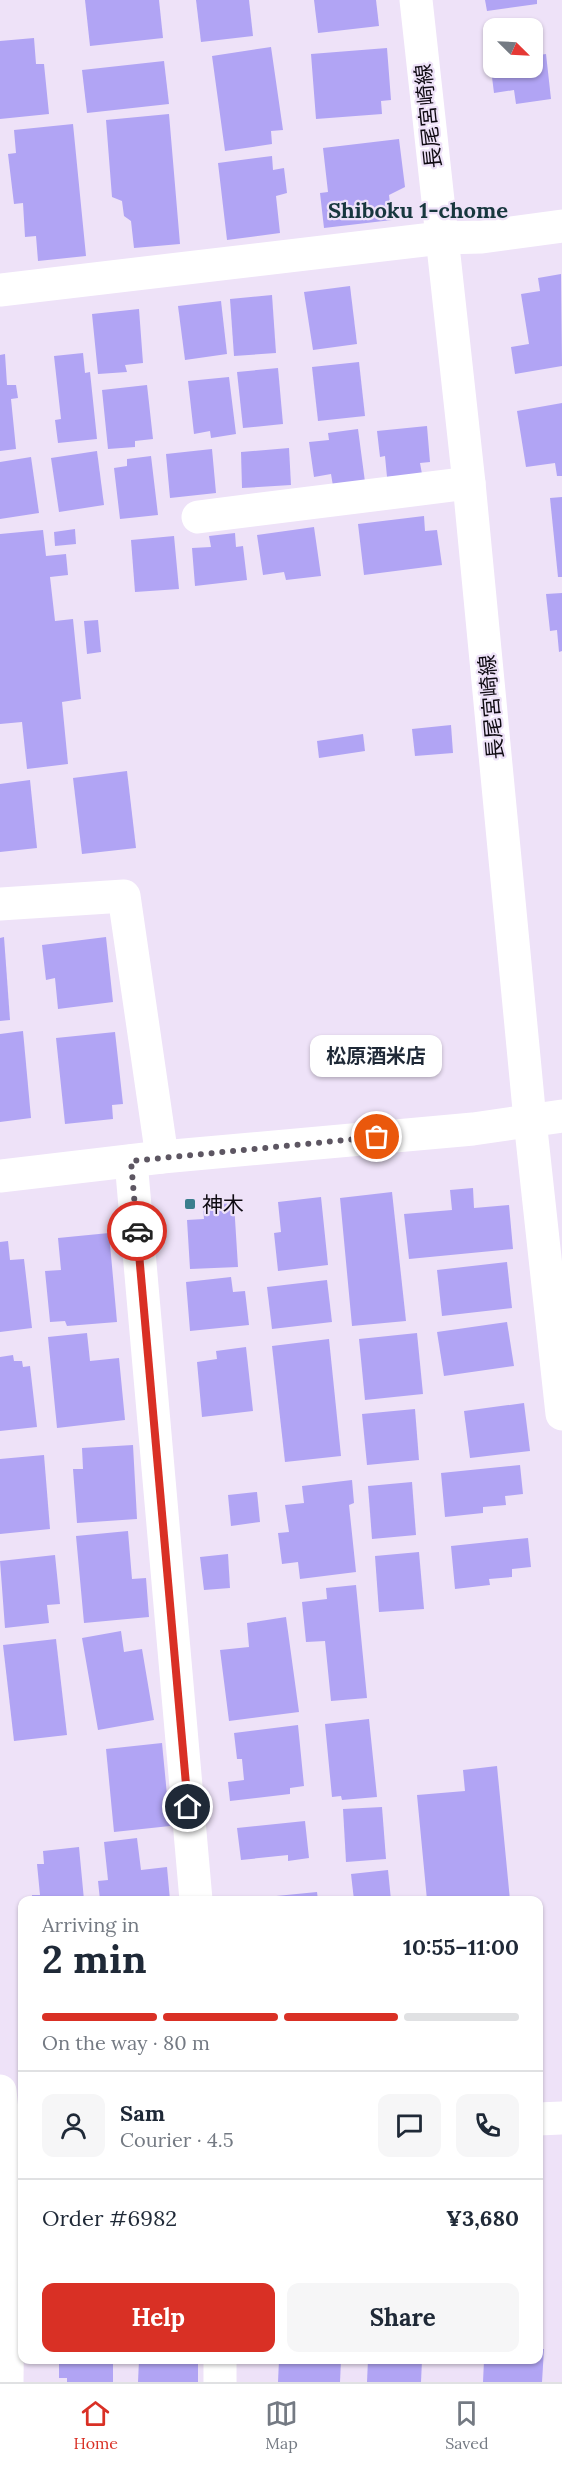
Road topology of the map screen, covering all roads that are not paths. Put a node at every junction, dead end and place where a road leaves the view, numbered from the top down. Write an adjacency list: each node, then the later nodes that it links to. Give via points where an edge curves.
1 (416, 0): 3 (street, 長尾宮崎線)
2 (562, 226): 3 (street, via 482,237)
3 (441, 238): 4 (street); 5 (street, 長尾宮崎線)
4 (0, 290)
5 (470, 483): 6 (street); 9 (street, 長尾宮崎線)
6 (198, 517)
7 (0, 904): 10 (street, via 124,896)
8 (562, 1116): 9 (street)
9 (530, 1120): 10 (street, via 473,1129); 12 (street, 長尾宮崎線)
10 (146, 1159): 11 (street); 13 (street)
11 (0, 1176)
12 (562, 1414)
13 (196, 1896)
14 (0, 2091): 17 (street)
15 (562, 2118): 16 (street)
16 (543, 2119)
17 (11, 2179): 19 (street)
18 (220, 2364): 20 (street)
19 (8, 2382)
20 (220, 2382)

